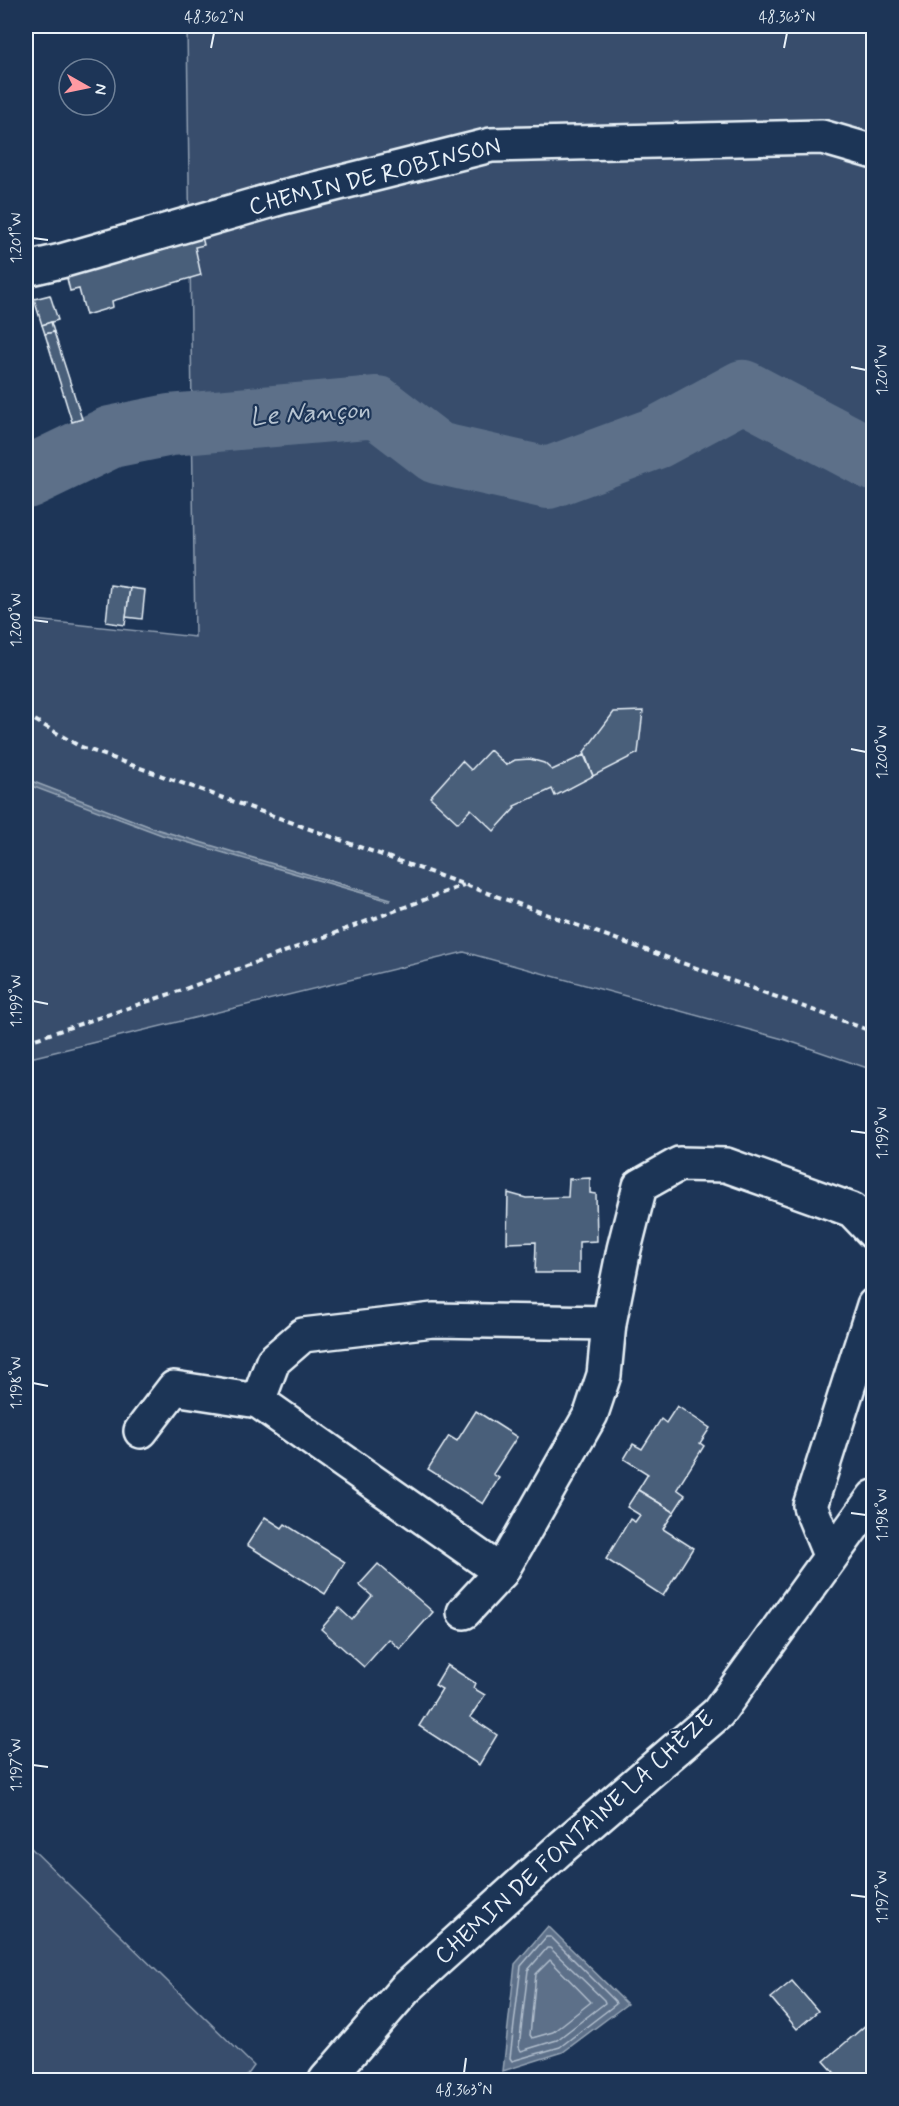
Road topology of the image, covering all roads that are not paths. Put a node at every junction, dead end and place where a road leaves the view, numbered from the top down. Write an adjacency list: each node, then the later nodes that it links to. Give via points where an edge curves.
1 (873, 152): 2 (street, CHEMIN DE ROBINSON, via 822,137 491,145 283,197)
2 (26, 269)
3 (873, 1233): 5 (street, via 852,1209 726,1165 679,1164 640,1186)
4 (873, 1305): 9 (street, via 810,1506)
5 (609, 1323): 6 (street, via 433,1320 303,1335 273,1361); 10 (street, via 604,1375 591,1414)
6 (258, 1401): 7 (street, via 174,1388); 10 (street)
7 (141, 1431)
8 (873, 1497): 9 (street, CHEMIN DE FONTAINE LA CHÈZE)
9 (830, 1555): 12 (street, CHEMIN DE FONTAINE LA CHÈZE, via 718,1713 405,1989)
10 (501, 1572): 11 (street)
11 (464, 1612)
12 (326, 2080)

